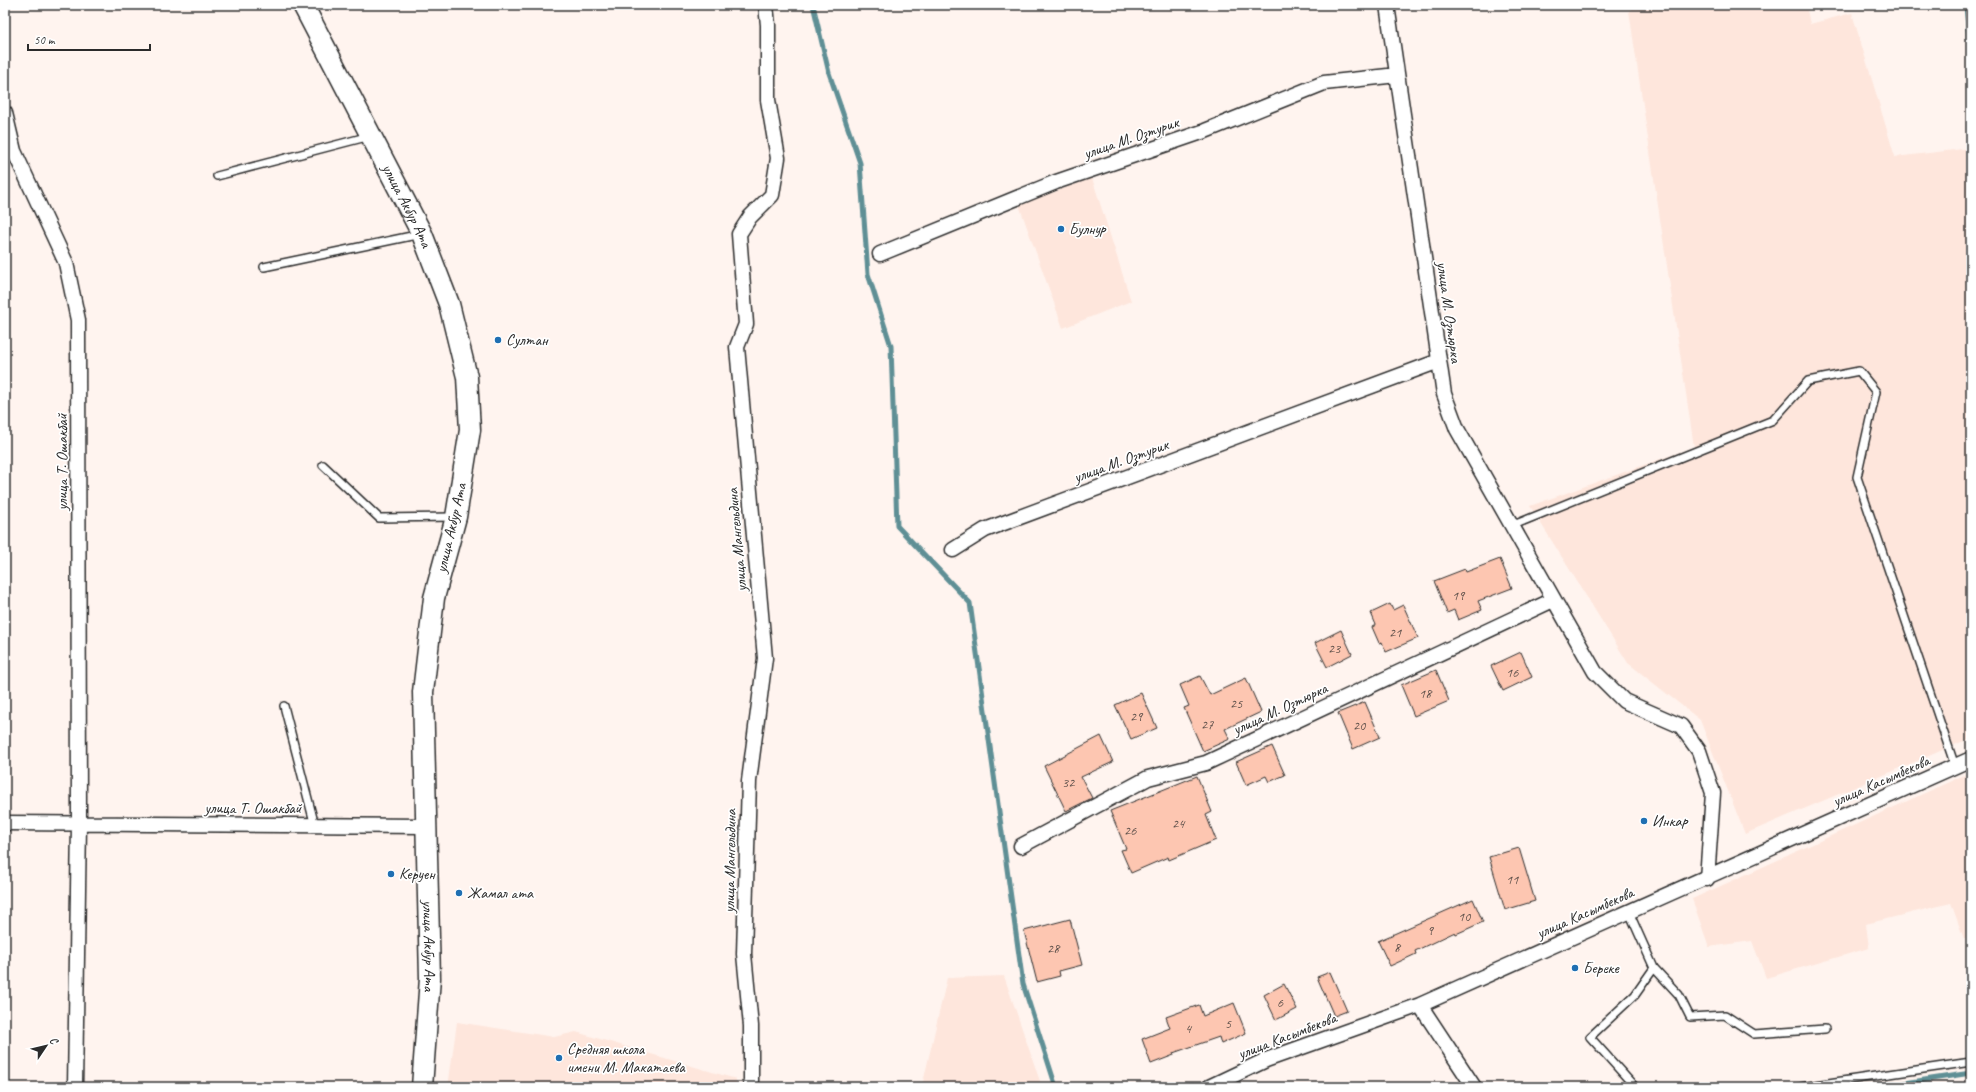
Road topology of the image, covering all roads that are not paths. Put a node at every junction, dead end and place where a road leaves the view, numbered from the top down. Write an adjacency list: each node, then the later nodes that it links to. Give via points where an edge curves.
1 (303, 5): 6 (main road, улица Акбур Ата)
2 (766, 5): 33 (street, улица Мангельдина, via 768,100 778,158 772,195 750,217 739,234 746,324 737,347 765,658 749,781 744,954 751,1026)
3 (1387, 5): 4 (street, улица М. Озтюрка)
4 (1397, 75): 9 (street, улица М. Озтурик, via 1324,83 1204,131 1056,182); 11 (street, улица М. Озтюрка)
5 (5, 113): 21 (street, улица Т. Ошакбай, via 14,151 66,263 78,320)
6 (371, 136): 7 (lane); 8 (main road, улица Акбур Ата)
7 (217, 176)
8 (422, 234): 10 (lane); 13 (main road, улица Акбур Ата, via 448,304 467,377 470,430)
9 (880, 254)
10 (264, 267)
11 (1439, 361): 14 (street, улица М. Озтюрка, via 1444,394 1457,429); 15 (street, улица М. Озтурик, via 985,530)
12 (323, 465): 13 (lane, via 379,518)
13 (456, 517): 23 (main road, улица Акбур Ата, via 434,598 423,692)
14 (1511, 526): 16 (street, улица М. Озтюрка); 19 (lane, via 1773,420 1808,381 1859,371 1876,392 1857,477)
15 (953, 550)
16 (1553, 600): 24 (street, улица М. Озтюрка, via 1206,763 1148,778); 25 (street, улица М. Озтюрка, via 1595,672 1624,701 1681,726 1699,751 1713,793)
17 (284, 706): 22 (lane)
18 (1971, 759): 19 (street, улица Касымбекова)
19 (1955, 766): 25 (street, улица Касымбекова)
20 (5, 823): 21 (street, улица Т. Ошакбай)
21 (79, 824): 22 (street, улица Т. Ошакбай); 31 (street, улица Т. Ошакбай)
22 (315, 826): 23 (street, улица Т. Ошакбай)
23 (426, 826): 32 (main road, улица Акбур Ата, via 430,978)
24 (1021, 846)
25 (1706, 879): 26 (street, улица Касымбекова)
26 (1629, 912): 27 (lane); 28 (street, улица Касымбекова)
27 (1654, 968): 29 (lane, via 1679,995 1690,1017 1725,1015 1754,1034); 36 (lane, via 1635,995 1590,1037)
28 (1420, 1005): 34 (street, улица Касымбекова, via 1266,1060); 35 (street)
29 (1825, 1029)
30 (1971, 1062): 37 (lane)
31 (75, 1087)
32 (422, 1087)
33 (751, 1087)
34 (1209, 1087)
35 (1474, 1087)
36 (1635, 1087)
37 (1801, 1087)

